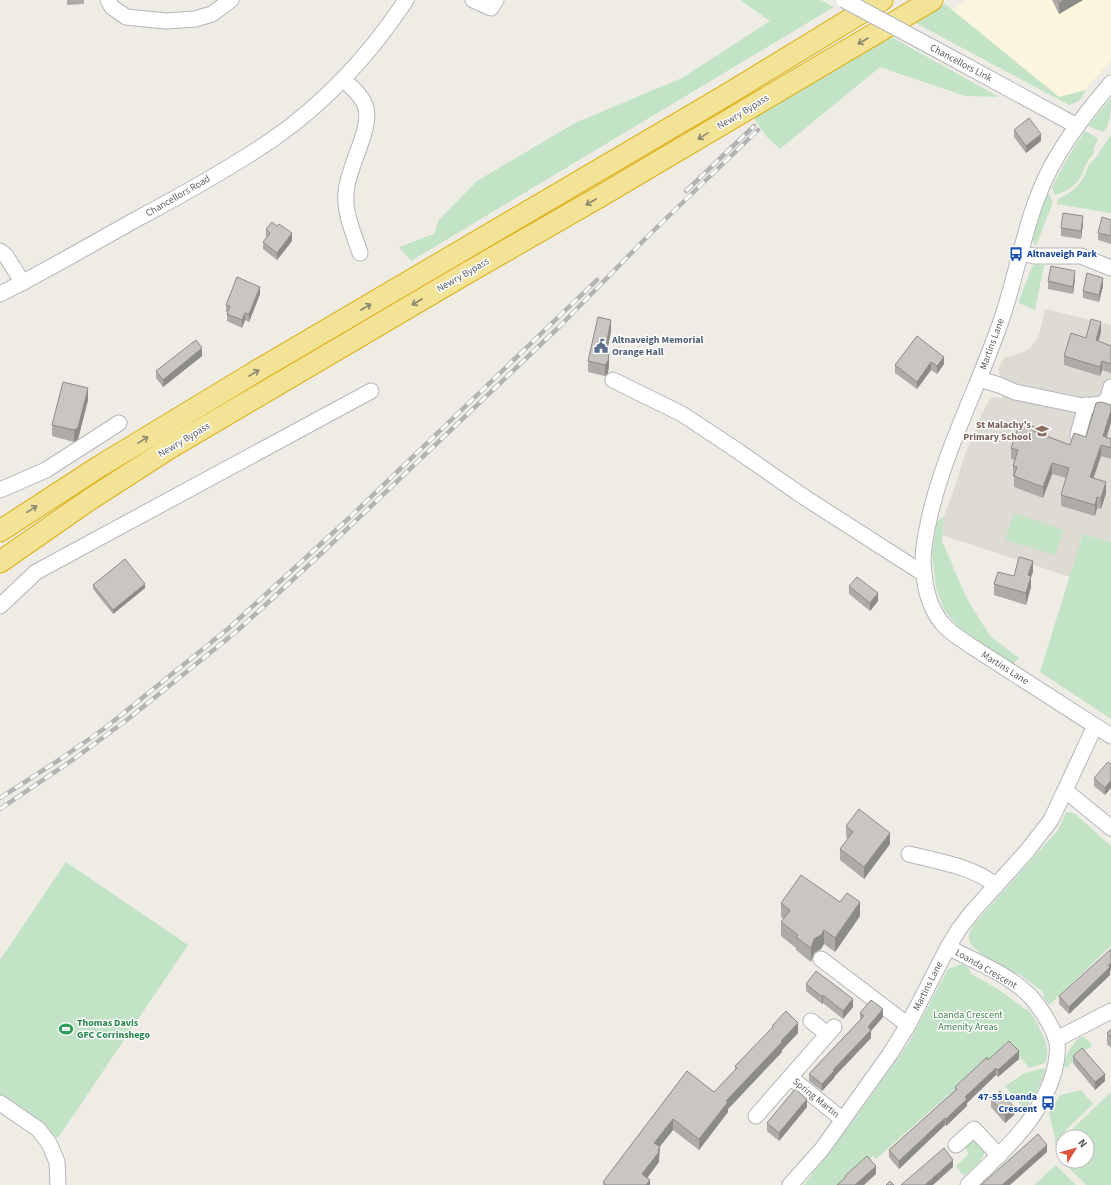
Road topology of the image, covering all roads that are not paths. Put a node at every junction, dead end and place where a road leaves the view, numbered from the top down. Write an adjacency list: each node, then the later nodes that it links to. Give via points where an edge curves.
1 (108, 0): 2 (street, via 112,7 126,17 166,21 195,19 212,14)
2 (231, 0)
3 (406, 0): 9 (street, Chancellors Road, via 381,35)
4 (473, 0): 5 (street, via 491,8)
5 (496, 0)
6 (844, 0): 11 (street, Chancellors Link, bridge)
7 (882, 0): 26 (highway, one-way to 7, via 100,466 255,372 716,101)
8 (932, 0): 27 (highway, Newry Bypass, one-way to 27, via 168,449)
9 (343, 79): 13 (street, via 358,94 368,114 346,193 347,208); 16 (street, Chancellors Road, via 298,120 240,160)
10 (1111, 83): 11 (street, Martins Lane)
11 (1077, 126): 14 (street, Martins Lane, via 1050,169 1037,197)
12 (0, 251): 16 (street)
13 (360, 253)
14 (1020, 253): 15 (street, via 1034,256 1082,256); 18 (street, Martins Lane, via 1012,287)
15 (1111, 268)
16 (23, 283): 17 (street, Chancellors Road)
17 (0, 294)
18 (979, 379): 22 (street, via 1015,392); 28 (street, Martins Lane, via 934,497 923,547)
19 (612, 380): 28 (street, via 682,414)
20 (371, 391): 29 (street, via 36,572)
21 (1109, 396): 22 (street, via 1102,404)
22 (1086, 405): 24 (street)
23 (119, 423): 25 (street, via 46,470)
24 (1078, 434)
25 (0, 490)
26 (0, 531)
27 (0, 562)
28 (924, 574): 30 (street, Martins Lane, via 932,607 942,623 955,635)
29 (0, 606)
30 (1095, 726): 31 (street); 32 (street, Martins Lane)
31 (1111, 736)
32 (1066, 791): 33 (street); 35 (street, Martins Lane, via 1051,820)
33 (1110, 826)
34 (909, 854): 35 (street, via 979,874)
35 (996, 886): 36 (street, Martins Lane, via 972,912)
36 (948, 947): 40 (street, Martins Lane); 41 (street, Loanda Crescent, via 1008,979 1028,994 1042,1012)
37 (821, 959): 40 (street)
38 (1111, 1011): 41 (street)
39 (811, 1021): 42 (street, Spring Martin, via 831,1030)
40 (908, 1025): 45 (street, Martins Lane)
41 (1057, 1039): 47 (street, via 1058,1051 1054,1071 1040,1104)
42 (790, 1077): 44 (street, Spring Martin); 45 (street, Spring Martin)
43 (0, 1103): 48 (street, via 38,1129 49,1143 57,1162)
44 (756, 1116)
45 (842, 1120): 49 (street, Martins Lane, via 822,1149)
46 (956, 1145): 47 (street, via 974,1129)
47 (1000, 1156): 50 (street)
48 (58, 1185)
49 (790, 1185)
50 (968, 1185)

